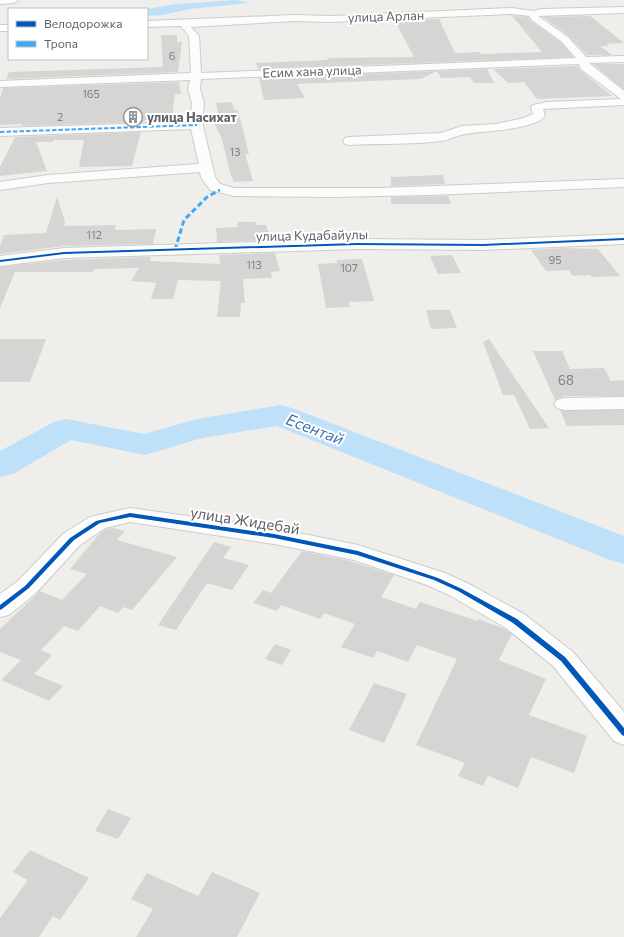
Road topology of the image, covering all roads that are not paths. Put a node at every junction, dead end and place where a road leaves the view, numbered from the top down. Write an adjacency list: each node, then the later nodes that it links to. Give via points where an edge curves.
1 (14, 0): 2 (street)
2 (0, 1)
3 (624, 10): 4 (street, улица Арлан)
4 (535, 14): 5 (street, улица Арлан, via 482,12); 8 (street, via 535,18 559,34)
5 (186, 23): 6 (street, улица Арлан); 9 (street, via 186,27 194,36)
6 (148, 24)
7 (624, 59): 8 (street, Есим хана улица)
8 (583, 60): 9 (street, Есим хана улица); 11 (street, via 585,67)
9 (196, 76): 10 (street, Есим хана улица); 13 (street, via 194,89 198,102)
10 (0, 84)
11 (624, 96)
12 (624, 102): 15 (street, via 547,105 537,107 538,116 528,121 496,128 462,130 442,137)
13 (197, 125): 14 (street); 16 (street)
14 (0, 132)
15 (349, 141)
16 (206, 168): 17 (street, via 214,187 234,192 370,194); 18 (street, via 48,179)
17 (624, 183)
18 (0, 186)
19 (624, 239): 20 (street, улица Кудабайулы, via 482,245 357,244 64,253)
20 (0, 261)
21 (624, 402): 22 (street)
22 (564, 404)
23 (0, 608): 24 (street, улица Жидебай, via 27,587 72,539 98,522 130,515 274,536 358,554 436,579 460,590 515,621 563,659)
24 (624, 733)

